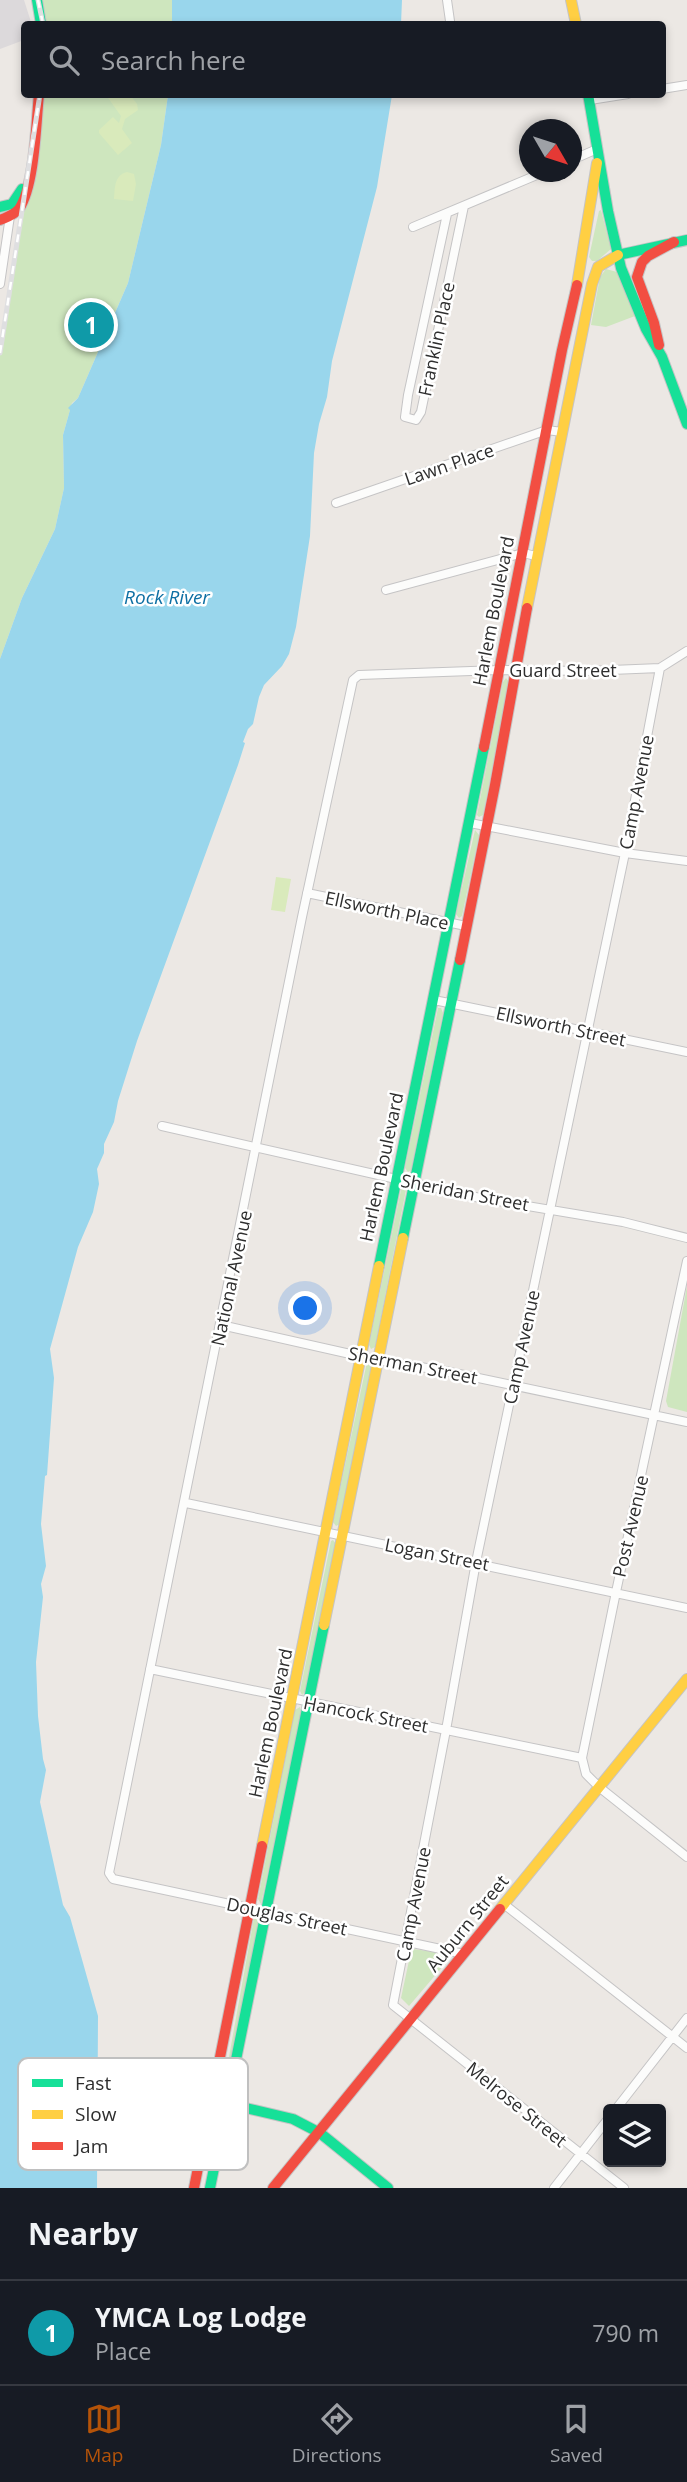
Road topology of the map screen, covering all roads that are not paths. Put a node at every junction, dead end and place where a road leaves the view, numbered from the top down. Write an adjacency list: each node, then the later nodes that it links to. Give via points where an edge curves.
1 (37, 0): 4 (street)
2 (447, 0): 5 (street)
3 (571, 0): 6 (street)
4 (40, 21)
5 (450, 21)
6 (575, 21)
7 (687, 85): 8 (street)
8 (666, 88)
9 (38, 98): 13 (street)
10 (589, 98): 11 (street)
11 (598, 151): 12 (street); 22 (street); 23 (street, Harlem Boulevard)
12 (582, 157)
13 (28, 181): 16 (street, via 12,204); 18 (street, via 21,206)
14 (520, 182): 15 (street)
15 (464, 206): 17 (street); 17 (street, Franklin Place, via 416,420 405,418 408,395)
16 (0, 207)
17 (447, 214): 19 (street)
18 (5, 218): 25 (street)
19 (413, 227)
20 (687, 240): 21 (street)
21 (674, 242): 22 (street); 26 (street, via 648,256 637,276)
22 (618, 254): 24 (street); 26 (street, via 646,330)
23 (582, 263): 24 (street); 28 (street, Harlem Boulevard)
24 (598, 267): 29 (street, Harlem Boulevard)
25 (0, 284)
26 (662, 357): 27 (street)
27 (687, 425)
28 (547, 430): 29 (street, Lawn Place); 30 (street, Lawn Place); 31 (street, Harlem Boulevard)
29 (562, 432): 32 (street, Harlem Boulevard)
30 (336, 503)
31 (523, 553): 32 (street); 33 (street); 36 (street, Harlem Boulevard)
32 (536, 556): 37 (street, Harlem Boulevard)
33 (386, 590)
34 (687, 651): 35 (street)
35 (660, 668): 37 (street, Guard Street); 41 (street, Camp Avenue)
36 (499, 670): 37 (street, Guard Street); 38 (street, Guard Street, via 359,675); 39 (street, Harlem Boulevard)
37 (515, 671): 40 (street, Harlem Boulevard)
38 (353, 680): 43 (street, National Avenue)
39 (470, 823): 40 (street); 44 (street, Harlem Boulevard)
40 (486, 826): 41 (street); 45 (street, Harlem Boulevard)
41 (625, 853): 42 (street); 48 (street, Camp Avenue)
42 (687, 861)
43 (307, 893): 44 (street, Ellsworth Place); 51 (street, National Avenue)
44 (449, 923): 45 (street, Ellsworth Place); 46 (street, Harlem Boulevard)
45 (466, 926): 47 (street, Harlem Boulevard)
46 (434, 1000): 47 (street, Ellsworth Street); 52 (street, Harlem Boulevard)
47 (451, 1003): 48 (street, Ellsworth Street); 53 (street, Harlem Boulevard)
48 (587, 1030): 49 (street, Ellsworth Street); 54 (street, Camp Avenue)
49 (687, 1052)
50 (162, 1126): 51 (street, Sheridan Street)
51 (257, 1147): 52 (street, Sheridan Street); 57 (street, National Avenue)
52 (397, 1178): 53 (street, Sheridan Street); 58 (street, Harlem Boulevard)
53 (414, 1182): 54 (street, Sheridan Street); 59 (street, Harlem Boulevard)
54 (551, 1209): 55 (street, Sheridan Street); 60 (street, Camp Avenue)
55 (687, 1238)
56 (687, 1261): 61 (street, Post Avenue)
57 (221, 1325): 58 (street, Sherman Street); 63 (street, National Avenue)
58 (360, 1356): 59 (street, Sherman Street); 64 (street, Harlem Boulevard)
59 (377, 1360): 60 (street, Sherman Street); 65 (street, Harlem Boulevard)
60 (513, 1385): 61 (street, Sherman Street); 66 (street, Camp Avenue)
61 (655, 1415): 62 (street, Sherman Street); 67 (street, Post Avenue)
62 (687, 1422)
63 (186, 1503): 64 (street, Logan Street); 69 (street, National Avenue)
64 (326, 1532): 65 (street, Logan Street); 71 (street, Harlem Boulevard)
65 (343, 1535): 66 (street, Logan Street); 72 (street, Harlem Boulevard)
66 (476, 1562): 67 (street, Logan Street); 73 (street, Camp Avenue)
67 (615, 1592): 68 (street, Logan Street); 74 (street, Post Avenue)
68 (687, 1608)
69 (150, 1669): 71 (street, Hancock Street); 77 (street, National Avenue)
70 (687, 1679): 75 (street, Auburn Street)
71 (293, 1700): 72 (street, Hancock Street); 79 (street, Harlem Boulevard)
72 (309, 1703): 73 (street, Hancock Street); 80 (street, Harlem Boulevard)
73 (446, 1730): 74 (street, Hancock Street); 81 (street, Camp Avenue)
74 (582, 1758): 75 (street, via 586,1774)
75 (599, 1787): 76 (street); 78 (street, Auburn Street)
76 (687, 1857)
77 (110, 1877): 79 (street, Douglas Street)
78 (505, 1905): 82 (street, Auburn Street); 85 (street)
79 (250, 1908): 80 (street, Douglas Street); 87 (street, Harlem Boulevard)
80 (267, 1912): 81 (street, Douglas Street); 88 (street, Harlem Boulevard)
81 (405, 1942): 82 (street, Douglas Street); 84 (street, Camp Avenue, via 393,2004)
82 (464, 1954): 84 (street, Auburn Street)
83 (687, 2018): 85 (street)
84 (411, 2019): 92 (street, Auburn Street); 93 (street, Melrose Street)
85 (673, 2036): 86 (street); 89 (street)
86 (687, 2048)
87 (220, 2058)
88 (237, 2058)
89 (619, 2104)
90 (248, 2109): 92 (street, via 293,2119)
91 (603, 2125): 93 (street)
92 (320, 2133): 98 (street, Auburn Street); 99 (street)
93 (580, 2154): 100 (street); 101 (street, Melrose Street)
94 (197, 2170): 96 (street, Harlem Boulevard)
95 (214, 2170): 97 (street, Harlem Boulevard)
96 (194, 2188)
97 (210, 2188)
98 (273, 2188)
99 (388, 2188)
100 (554, 2188)
101 (624, 2188)

